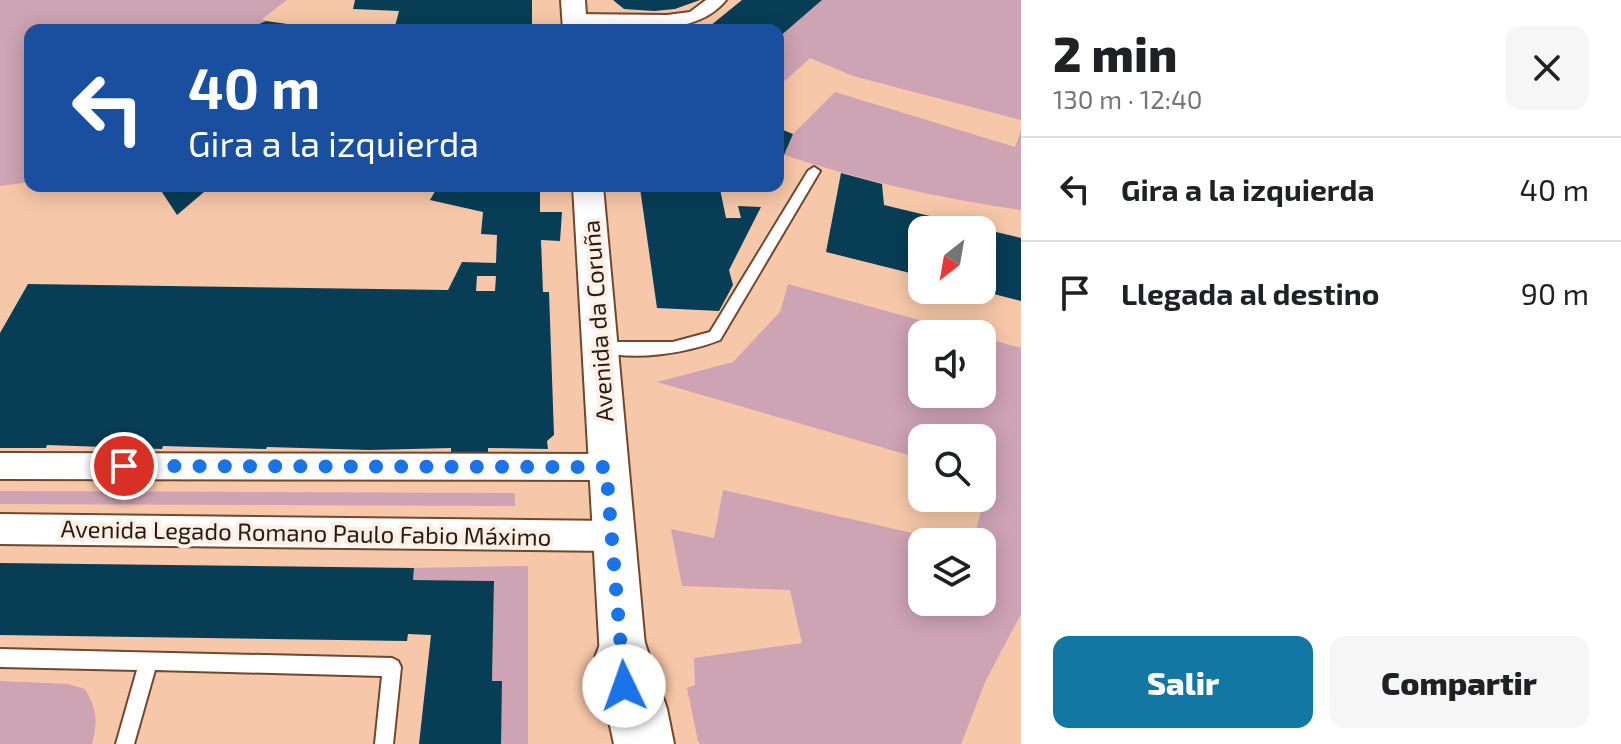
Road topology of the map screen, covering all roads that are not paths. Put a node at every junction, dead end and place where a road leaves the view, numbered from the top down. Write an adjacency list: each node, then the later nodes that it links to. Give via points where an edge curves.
1 (717, 0): 2 (street, via 695,17 667,21)
2 (574, 17)
3 (814, 171): 5 (lane, via 715,336 692,347)
4 (588, 192): 5 (street, Avenida da Coruña)
5 (601, 347): 7 (street, Avenida da Coruña)
6 (0, 466): 7 (street)
7 (606, 467): 9 (street, Avenida da Coruña)
8 (0, 529): 9 (street, Avenida Legado Romano Paulo Fabio Máximo)
9 (612, 536): 10 (street, Avenida da Coruña)
10 (623, 657): 15 (street, Avenida da Coruña); 16 (highway)
11 (0, 658): 12 (lane)
12 (148, 662): 13 (lane); 14 (lane, via 392,667)
13 (125, 744)
14 (384, 744)
15 (627, 744)
16 (644, 744)

